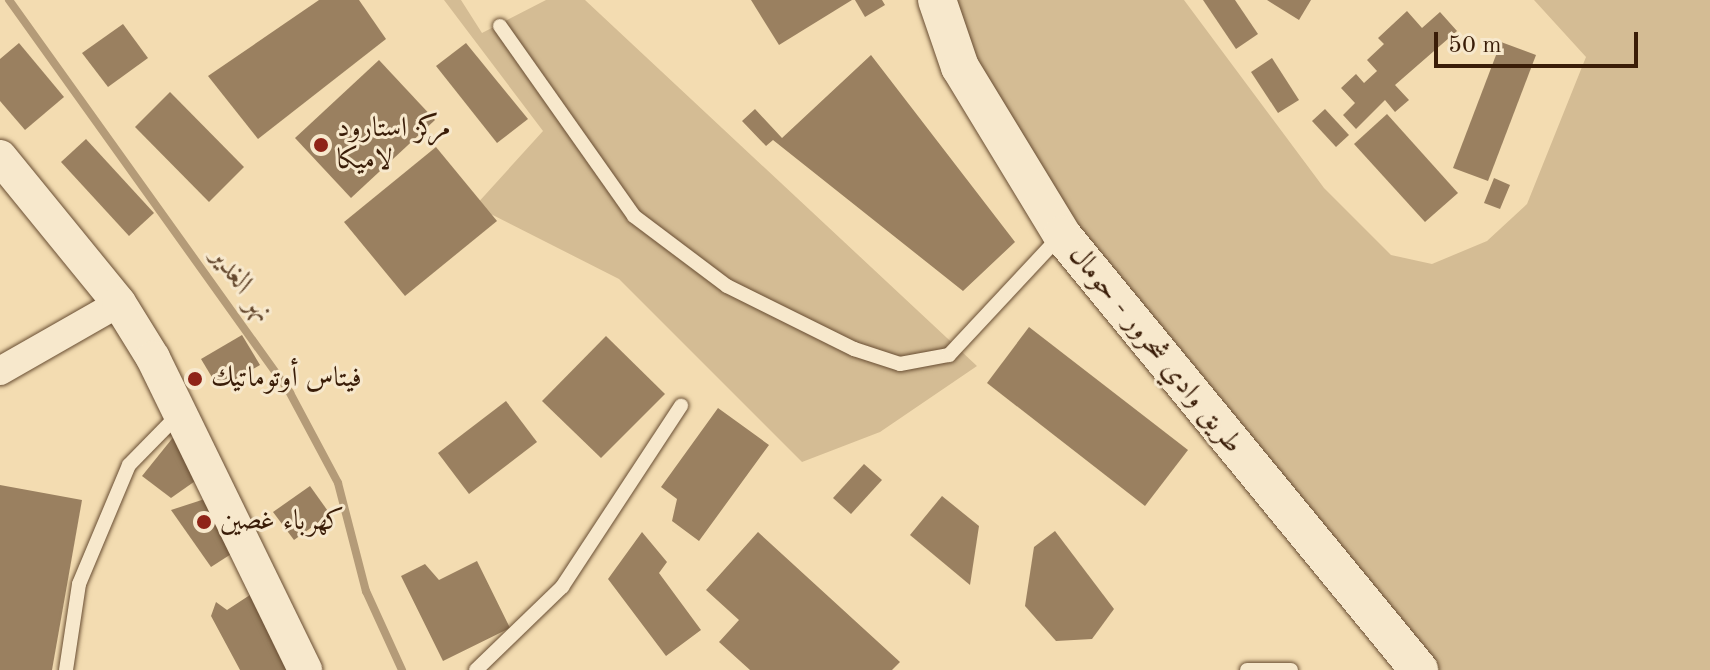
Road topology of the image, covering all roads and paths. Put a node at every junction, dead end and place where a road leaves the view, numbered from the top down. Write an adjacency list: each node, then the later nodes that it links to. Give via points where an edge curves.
1 (937, 0): 4 (main road, طريق وادي شحرور - حومال, via 960,67)
2 (500, 26): 4 (lane, via 634,216 727,286 854,349 900,364 949,355)
3 (0, 157): 5 (street)
4 (1062, 235): 14 (main road, طريق وادي شحرور - حومال)
5 (119, 303): 6 (street); 8 (street)
6 (0, 371)
7 (681, 406): 11 (lane, via 562,587)
8 (182, 411): 9 (lane, via 129,465 79,584); 10 (street)
9 (66, 670)
10 (305, 670)
11 (476, 670)
12 (1247, 670): 13 (lane)
13 (1291, 670)
14 (1419, 670)

